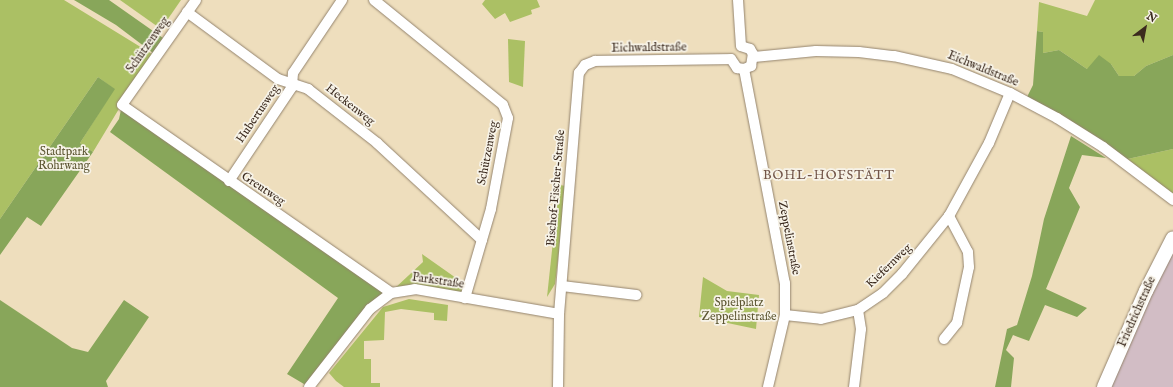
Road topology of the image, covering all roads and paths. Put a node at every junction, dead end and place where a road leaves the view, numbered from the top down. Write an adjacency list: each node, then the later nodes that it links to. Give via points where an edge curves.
1 (196, 0): 5 (street, Schützenweg)
2 (342, 0): 10 (street, Hubertusweg, via 293,73)
3 (374, 0): 18 (street, Schützenweg, via 503,105 508,118 499,171)
4 (738, 0): 6 (street)
5 (187, 12): 10 (street, Heckenweg, via 278,79); 13 (street, Schützenweg)
6 (741, 46): 7 (street, via 750,49); 8 (street, via 733,50)
7 (754, 57): 9 (street, via 751,66); 12 (street, Eichwaldstraße, via 816,51 882,54 952,69)
8 (731, 59): 9 (street, via 737,68); 11 (street, Eichwaldstraße, via 595,61 581,68)
9 (744, 69): 25 (street, Zeppelinstraße, via 785,283)
10 (292, 84): 14 (street, Hubertusweg); 18 (street, Heckenweg, via 308,89 377,143)
11 (577, 91): 19 (street, Bischof-Fischer-Straße)
12 (1010, 93): 15 (street, Eichwaldstraße, via 1103,148); 16 (street, Kiefernweg, via 989,144)
13 (122, 105): 14 (street, Greutweg)
14 (229, 181): 20 (street, Greutweg)
15 (1173, 200)
16 (949, 216): 23 (street, Kiefernweg, via 902,274 883,293); 26 (street, via 968,252 969,267 957,323)
17 (1173, 238): 31 (main road, Friedrichstraße, via 1146,291)
18 (482, 240): 22 (street, Schützenweg)
19 (562, 286): 21 (street); 24 (street, Bischof-Fischer-Straße)
20 (391, 293): 22 (street, Parkstraße, via 415,289); 27 (street, Parkstraße, via 370,309)
21 (636, 295)
22 (465, 298): 24 (street, Parkstraße)
23 (858, 310): 25 (street, Kiefernweg, via 821,319); 30 (street, via 861,329)
24 (559, 314): 28 (street, Bischof-Fischer-Straße)
25 (785, 315): 29 (street, Zeppelinstraße)
26 (944, 339)
27 (309, 387)
28 (558, 387)
29 (768, 387)
30 (854, 387)
31 (1104, 387)

